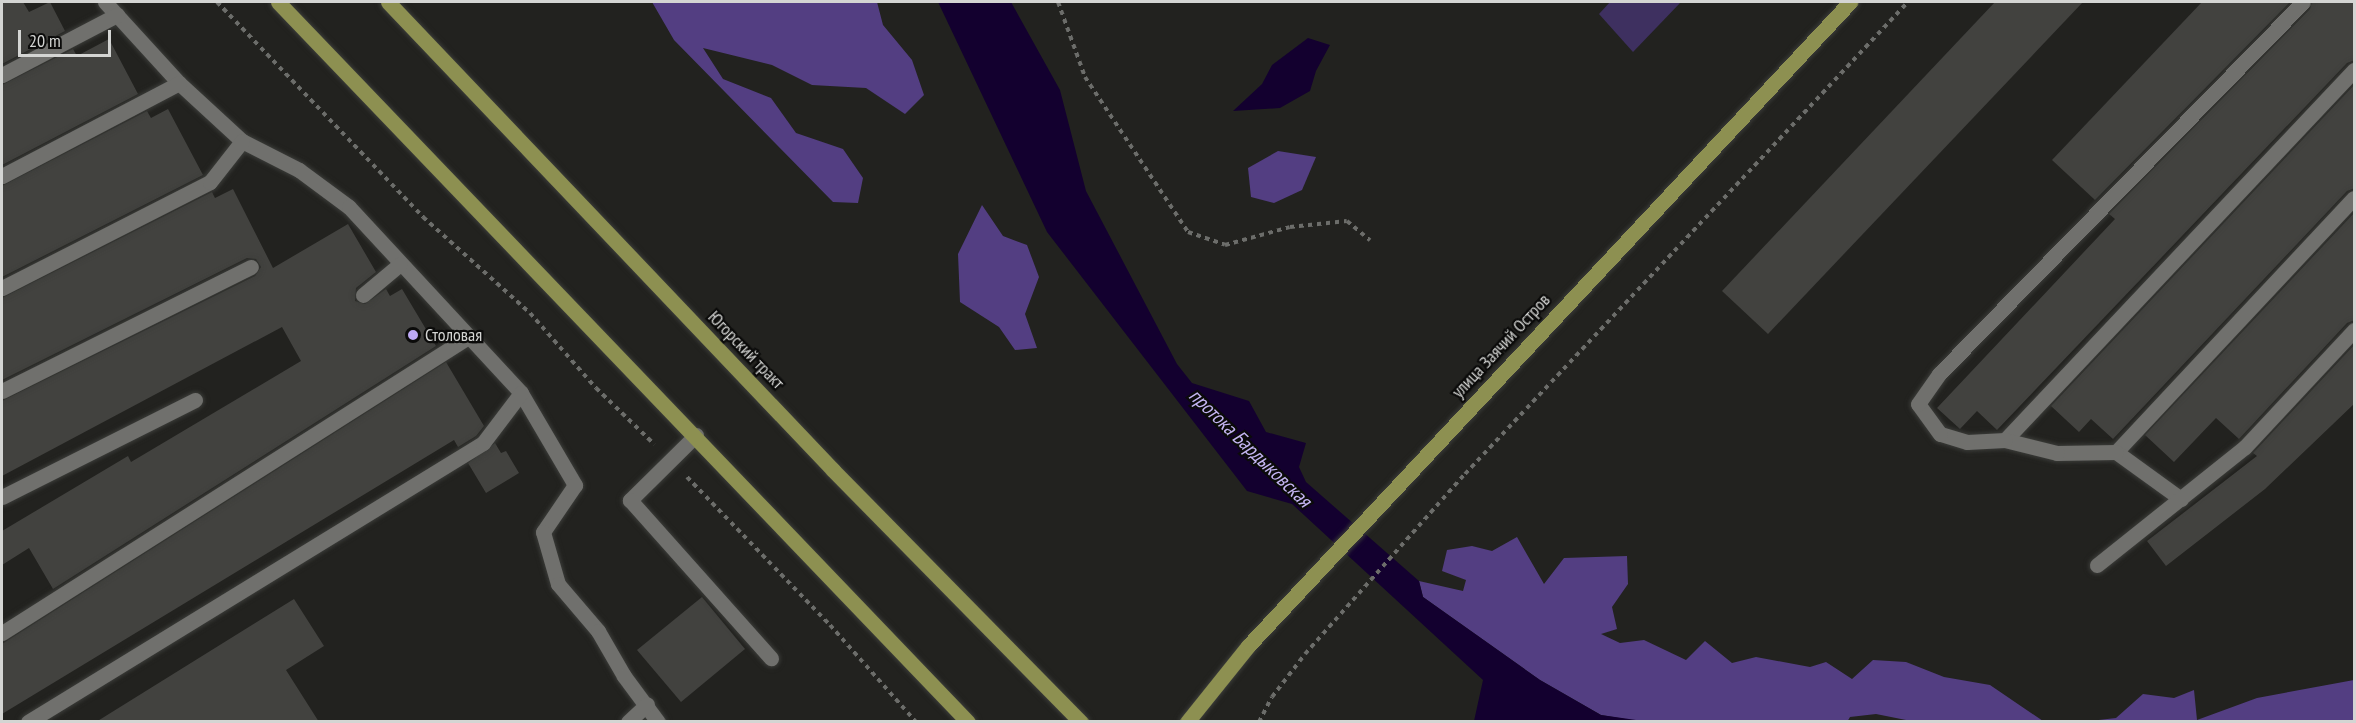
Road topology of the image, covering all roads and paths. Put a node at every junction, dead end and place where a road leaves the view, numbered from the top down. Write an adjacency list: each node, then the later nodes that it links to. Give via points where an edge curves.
1 (105, 2): 9 (lane)
2 (217, 2): 29 (path, via 423,218 530,313 596,388)
3 (278, 2): 26 (main road)
4 (388, 2): 41 (main road, Югорский тракт, via 832,470)
5 (1058, 2): 16 (path, via 1085,77 1188,232 1225,245 1290,226 1347,221)
6 (1850, 2): 42 (main road, улица Заячий Остров, via 1248,646)
7 (1908, 2): 43 (path, via 1465,474 1305,654 1272,697)
8 (2303, 2): 27 (lane, via 1939,374 1918,404 1940,435 1967,442)
9 (117, 15): 11 (lane); 12 (lane)
10 (2355, 70): 27 (lane)
11 (2, 75)
12 (178, 82): 13 (lane); 14 (lane)
13 (242, 141): 17 (lane, via 299,170 349,207); 19 (lane, via 210,182)
14 (2, 176)
15 (2355, 198): 28 (lane)
16 (1370, 240)
17 (400, 264): 20 (lane); 22 (lane)
18 (251, 267): 23 (lane)
19 (2, 288)
20 (363, 295)
21 (2355, 330): 31 (lane, via 2245,447)
22 (468, 337): 24 (lane); 33 (lane)
23 (2, 391)
24 (521, 393): 35 (lane, via 575,485 543,532 558,584 598,631 624,676); 36 (lane, via 483,443)
25 (195, 400): 30 (lane)
26 (696, 435): 29 (lane); 40 (main road)
27 (2005, 441): 28 (lane, via 2057,453)
28 (2116, 452): 31 (lane)
29 (670, 460): 34 (lane, via 630,500); 39 (path, via 830,625)
30 (2, 497)
31 (2181, 500): 32 (lane)
32 (2097, 565)
33 (2, 633)
34 (771, 658)
35 (647, 704): 37 (lane); 38 (lane)
36 (28, 722)
37 (628, 722)
38 (658, 722)
39 (916, 722)
40 (968, 722)
41 (1081, 722)
42 (1187, 722)
43 (1259, 722)

